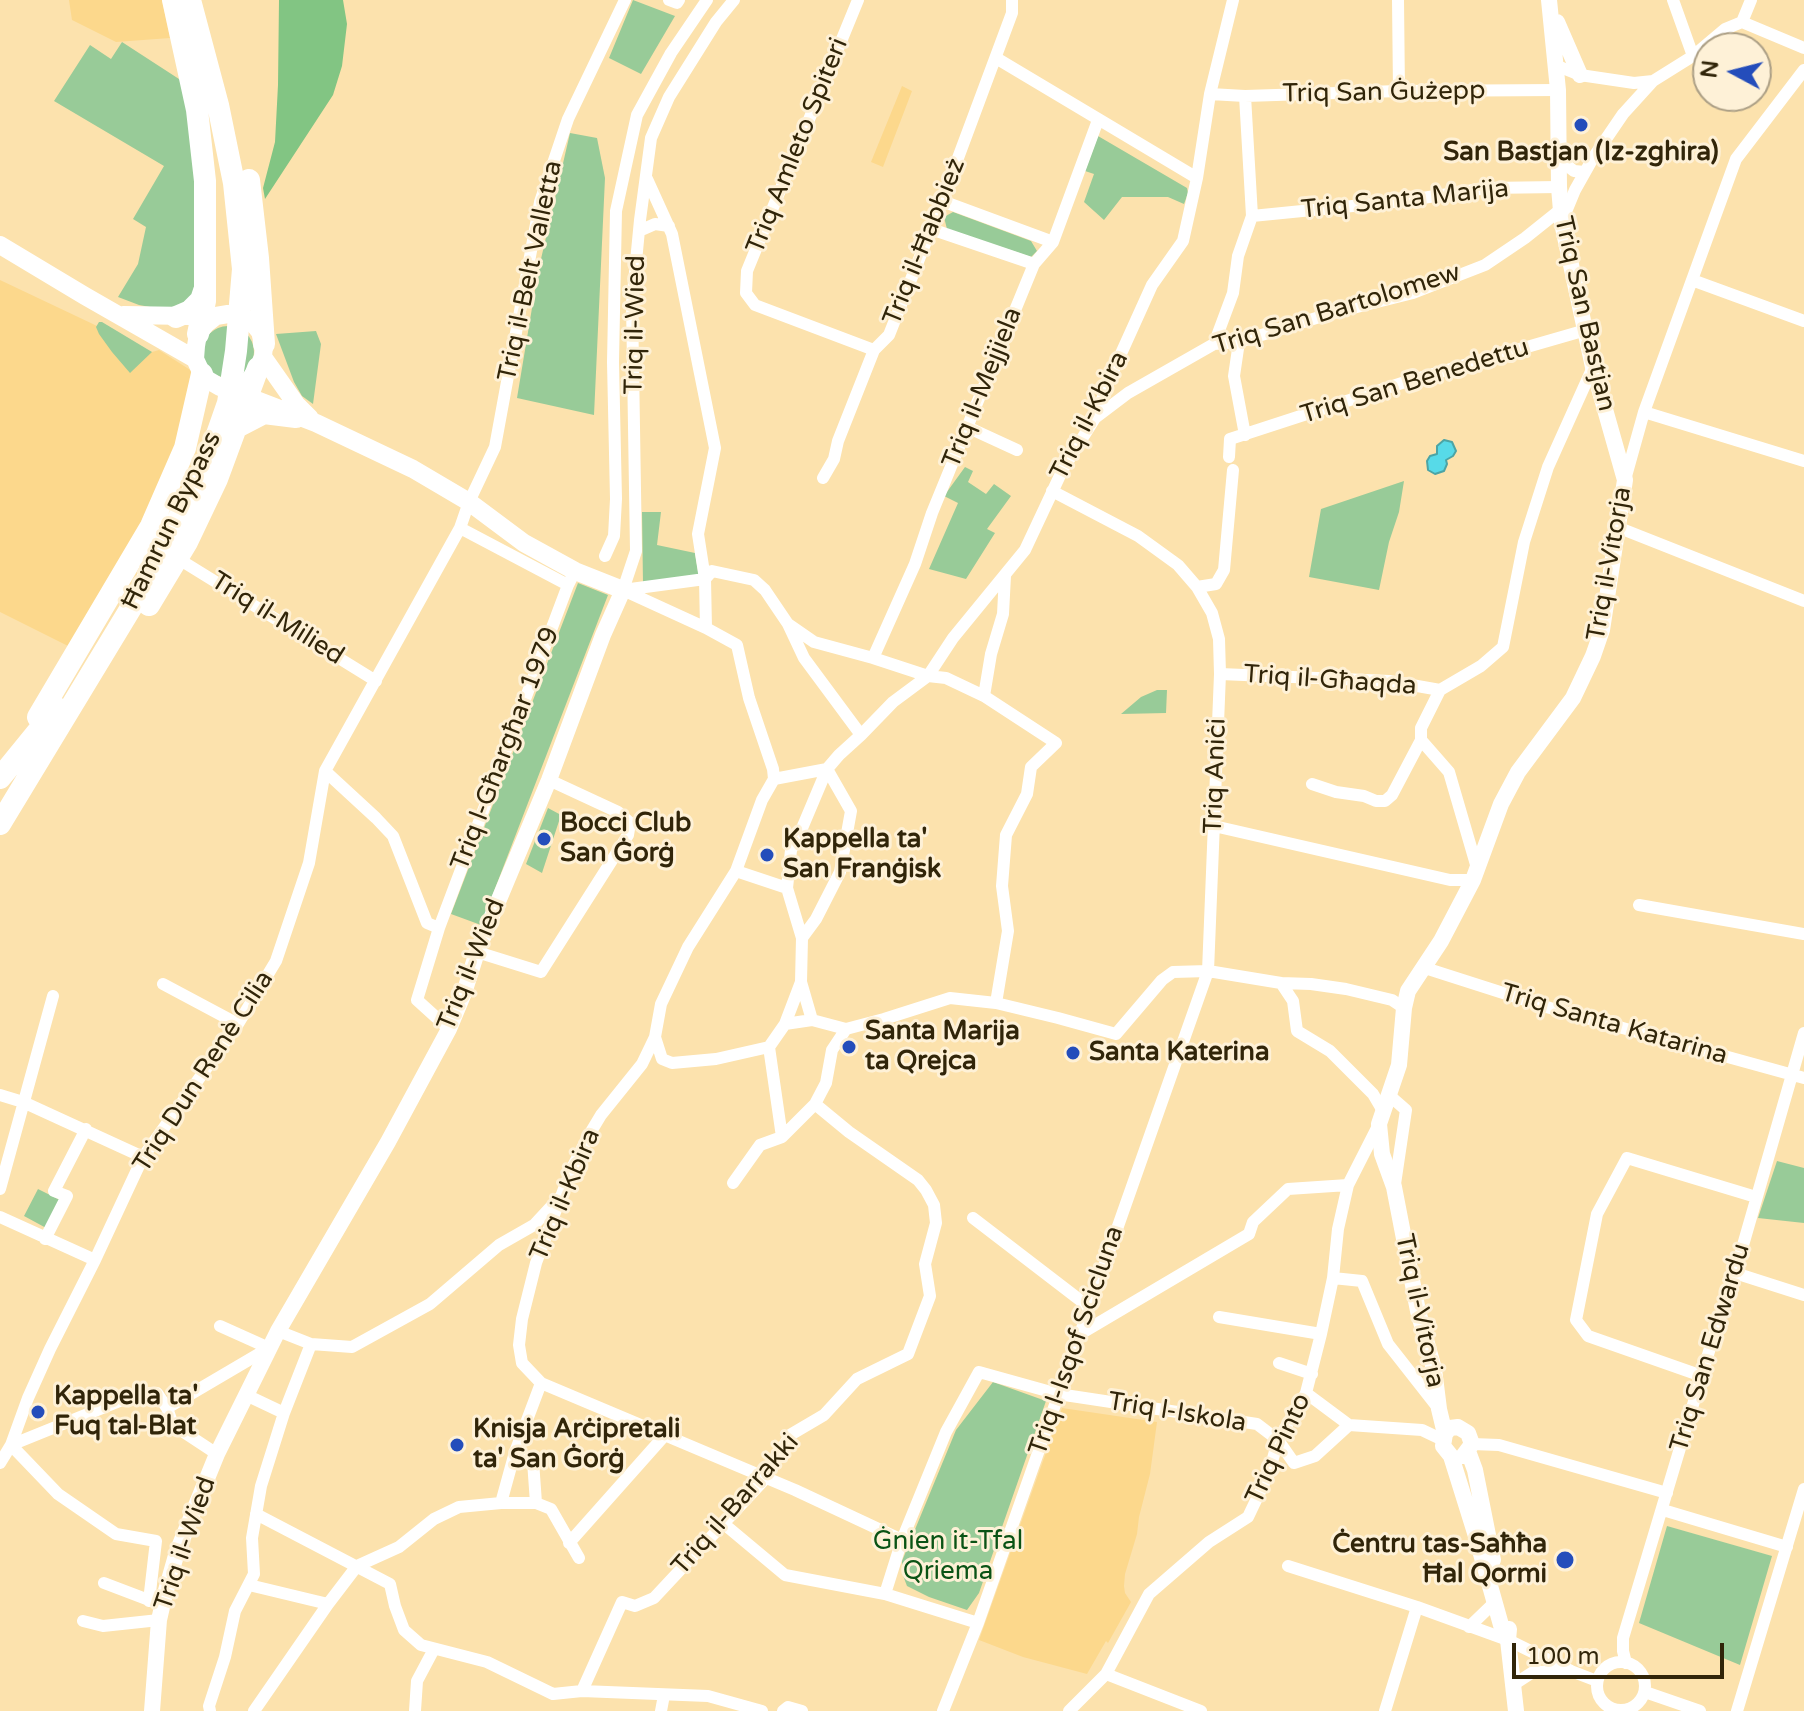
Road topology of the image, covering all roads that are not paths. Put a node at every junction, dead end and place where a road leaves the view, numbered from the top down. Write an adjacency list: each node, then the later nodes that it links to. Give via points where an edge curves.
1 (174, 0): 33 (highway, Ħamrun Bypass); 45 (highway, via 197,110 205,181)
2 (192, 0): 33 (highway, Ħamrun Bypass, via 218,105); 54 (highway, via 231,101 249,180)
3 (625, 0): 73 (street, Triq il-Belt Valletta, via 568,119 540,202 495,447)
4 (669, 0): 5 (street)
5 (679, 0)
6 (707, 0): 76 (street, Triq il-Wied, via 637,115 616,211 616,499 614,536)
7 (734, 0): 31 (street, Triq il-Wied, via 669,97 651,138)
8 (858, 0): 53 (street, Triq Amleto Spiteri, via 747,271 746,293 755,305)
9 (1012, 0): 20 (street, Triq il-Ħabbież)
10 (1233, 0): 26 (street, Triq il-Kbira)
11 (1398, 0): 25 (street)
12 (1673, 0): 18 (street)
13 (1751, 0): 15 (street)
14 (1549, 3): 21 (street, Triq San Bastjan); 21 (street, Triq San Bastjan, via 1564,38)
15 (1742, 22): 16 (street); 17 (street)
16 (1721, 32)
17 (1804, 48)
18 (1692, 53)
19 (1692, 57): 23 (street)
20 (996, 58): 28 (street); 35 (street, Triq il-Ħabbież)
21 (1567, 69): 23 (street, via 1634,83); 24 (street, Triq San Bastjan)
22 (1804, 70): 44 (street, Triq il-Vitorja, via 1736,159)
23 (1653, 81): 30 (street, via 1623,114)
24 (1558, 90): 25 (street, Triq San Ġużepp); 29 (street, Triq San Bastjan)
25 (1399, 91): 27 (street, Triq San Ġużepp)
26 (1210, 94): 27 (street, Triq San Ġużepp); 32 (street, Triq il-Kbira)
27 (1245, 96): 36 (street)
28 (1098, 120): 32 (street); 41 (street, Triq il-Mejjiela)
29 (1558, 146): 30 (street, via 1565,164); 34 (street, Triq San Bastjan)
30 (1585, 172): 37 (street)
31 (647, 178): 38 (street); 40 (street, Triq il-Wied)
32 (1197, 178): 57 (street, Triq il-Kbira, via 1183,241 1152,285)
33 (228, 183): 83 (highway, Ħamrun Bypass, via 231,269 226,349 215,402 197,459)
34 (1559, 187): 36 (street, Triq Santa Marija, via 1487,188); 37 (street, Triq San Bastjan)
35 (942, 201): 39 (street, Triq il-Ħabbież); 41 (street)
36 (1252, 216): 52 (street)
37 (1562, 221): 50 (street, Triq San Bastjan); 51 (street, Triq San Bartolomew, via 1544,223 1485,265 1413,293)
38 (669, 226): 40 (street, via 655,224); 80 (street, via 715,448 698,534)
39 (931, 229): 43 (street); 53 (street, Triq il-Ħabbież, via 889,335)
40 (639, 231): 82 (street, Triq il-Wied, via 632,303 636,551)
41 (1053, 242): 43 (street, Triq il-Mejjiela)
42 (0, 245): 46 (main road)
43 (1034, 264): 64 (street, Triq il-Mejjiela)
44 (1692, 280): 48 (street); 60 (street, Triq il-Vitorja)
45 (205, 286): 47 (highway, via 201,300); 49 (highway)
46 (118, 315): 47 (main road); 56 (main road)
47 (176, 317): 49 (main road)
48 (1804, 321)
49 (200, 325): 54 (main road, via 228,314 241,315 260,332); 56 (main road)
50 (1586, 330): 55 (street, Triq San Bastjan); 65 (street, Triq San Benedettu)
51 (1239, 342): 52 (street, Triq San Bartolomew); 65 (street, via 1234,376)
52 (1214, 344): 58 (street, Triq San Bartolomew)
53 (874, 350): 70 (street, Triq il-Ħabbież)
54 (262, 356): 56 (main road, via 248,382 235,387); 59 (highway); 62 (main road)
55 (1593, 367): 71 (street, Triq San Bastjan); 91 (street, via 1548,467 1524,542 1503,647)
56 (206, 373): 59 (main road); 97 (highway, via 185,448 151,526)
57 (1110, 378): 58 (street); 61 (street, Triq il-Kbira)
58 (1128, 393): 61 (street, Triq San Bartolomew)
59 (247, 396): 62 (main road); 63 (highway)
60 (1644, 412): 68 (street); 71 (street, Triq il-Vitorja)
61 (1095, 418): 72 (street, Triq il-Kbira)
62 (306, 420): 63 (highway, via 264,413); 73 (main road, via 413,469)
63 (237, 427): 77 (highway)
64 (967, 427): 66 (street); 87 (street, Triq il-Mejjiela)
65 (1245, 435): 67 (street, via 1230,439)
66 (1017, 450)
67 (1229, 457)
68 (1804, 461)
69 (1233, 470): 81 (street, via 1224,570 1216,584)
70 (823, 478)
71 (1625, 480): 74 (street, Triq il-Vitorja)
72 (1052, 491): 78 (street, Triq il-Kbira, via 1025,550); 81 (street, Triq Aniċi, via 1138,536 1178,565)
73 (469, 502): 75 (street, Triq Dun Renè Cilia); 79 (main road)
74 (1617, 527): 84 (street); 104 (street, Triq il-Vitorja, via 1602,630 1593,656 1573,698 1518,772)
75 (460, 528): 79 (street); 90 (street, Triq Dun Renè Cilia)
76 (605, 556)
77 (177, 558): 90 (street, Triq il-Milied); 101 (highway, via 80,718)
78 (1005, 576): 89 (street, Triq il-Kbira); 92 (street, via 1003,614)
79 (572, 578): 82 (main road); 107 (street, Triq l-Għargħar 1979)
80 (705, 579): 82 (street); 85 (street, via 712,571 754,580); 86 (street)
81 (1197, 587): 88 (street, Triq Aniċi, via 1219,639)
82 (623, 590): 86 (street); 99 (street, Triq il-Wied)
83 (135, 591): 97 (highway, Ħamrun Bypass, via 61,703); 101 (highway, Ħamrun Bypass)
84 (1804, 601)
85 (788, 624): 87 (street, via 814,642); 93 (street, via 804,658)
86 (706, 628): 98 (street, via 737,645)
87 (873, 658): 89 (street)
88 (1220, 674): 91 (street, Triq il-Għaqda, via 1389,681); 102 (street, Triq Aniċi)
89 (928, 676): 92 (street, via 946,678); 93 (street, Triq il-Kbira)
90 (376, 681): 96 (street, Triq Dun Renè Cilia)
91 (1440, 690): 94 (street, via 1421,728)
92 (984, 696): 117 (street, via 1056,743 1031,767 1027,794 1006,835 1002,886 1008,931)
93 (861, 735): 95 (street, Triq il-Kbira)
94 (1421, 740): 100 (street, via 1385,801); 104 (street, via 1449,772)
95 (827, 769): 98 (street); 105 (street, Triq il-Kbira, via 791,850); 109 (street, via 851,811 840,872)
96 (325, 771): 107 (street, via 393,836 427,923); 120 (street, Triq Dun Renè Cilia, via 309,863 276,961)
97 (0, 776)
98 (774, 779): 103 (street, Triq il-Kbira)
99 (549, 780): 110 (street, Triq il-Wied); 110 (street, via 618,812 630,823 628,835 541,972)
100 (1312, 784)
101 (0, 824)
102 (1214, 826): 104 (street, via 1450,880); 112 (street, Triq Aniċi)
103 (736, 871): 105 (street); 125 (street, Triq il-Kbira, via 688,947 661,1004)
104 (1475, 874): 111 (street, Triq il-Vitorja)
105 (787, 888): 109 (street)
106 (1639, 905): 108 (street)
107 (439, 928): 122 (street, Triq l-Għargħar 1979, via 417,1000)
108 (1804, 934)
109 (802, 938): 113 (street)
110 (477, 952): 122 (street, Triq il-Wied)
111 (1425, 968): 118 (street, Triq il-Vitorja, via 1408,991); 127 (street, Triq Santa Katarina)
112 (1208, 971): 114 (street); 117 (street, via 1173,972 1116,1034); 148 (street, Triq l-Isqof Scicluna)
113 (801, 982): 119 (street); 121 (street)
114 (1281, 983): 118 (street, via 1346,989); 131 (street, via 1293,1001 1297,1031 1330,1051)
115 (163, 984): 120 (street)
116 (53, 996): 129 (street)
117 (996, 1003): 123 (street, via 950,998)
118 (1404, 1008): 131 (street, Triq il-Vitorja, via 1399,1065)
119 (812, 1020): 121 (street); 123 (street)
120 (238, 1024): 134 (street, Triq Dun Renè Cilia)
121 (785, 1024): 126 (street)
122 (449, 1029): 151 (street, Triq il-Wied)
123 (846, 1029): 130 (street, via 832,1050 826,1083)
124 (1804, 1033): 127 (street, Triq San Edwardu)
125 (655, 1037): 126 (street, via 662,1059 672,1063); 139 (street, Triq il-Kbira, via 642,1064 589,1135)
126 (769, 1047): 133 (street)
127 (1797, 1076): 140 (street, Triq San Edwardu)
128 (0, 1095): 129 (street)
129 (23, 1102): 132 (street); 138 (street)
130 (815, 1104): 133 (street); 177 (street, Triq il-Barrakki, via 926,1190 936,1223 925,1264 930,1296 908,1354 857,1379 824,1415 790,1435)
131 (1384, 1111): 136 (street, Triq Pinto); 137 (street, Triq il-Vitorja, via 1382,1154); 137 (street, Triq il-Vitorja, via 1406,1110)
132 (86, 1129): 134 (street); 143 (street, via 54,1191 67,1196)
133 (782, 1137): 135 (street, via 760,1145)
134 (143, 1157): 144 (street, Triq Dun Renè Cilia)
135 (733, 1183)
136 (1348, 1185): 146 (street, Triq Pinto); 152 (street, via 1288,1189 1253,1222 1249,1234)
137 (1394, 1187): 164 (street, Triq il-Vitorja)
138 (0, 1189)
139 (562, 1194): 154 (street, via 534,1225 499,1245 430,1304 352,1347); 159 (street, Triq il-Kbira, via 536,1263 519,1345 522,1363)
140 (1756, 1197): 145 (street, Triq San Edwardu); 158 (street, via 1627,1158 1597,1214 1576,1320 1588,1336)
141 (0, 1217): 143 (street)
142 (973, 1218): 148 (street)
143 (45, 1239): 144 (street)
144 (95, 1260): 170 (street, Triq Dun Renè Cilia, via 33,1386)
145 (1735, 1273): 147 (street); 158 (street, Triq San Edwardu)
146 (1333, 1278): 153 (street, Triq Pinto); 164 (street, via 1362,1281 1388,1344)
147 (1804, 1295)
148 (1089, 1307): 152 (street, Triq l-Isqof Scicluna)
149 (1219, 1317): 153 (street)
150 (220, 1326): 155 (street)
151 (278, 1331): 154 (street); 155 (street, Triq il-Wied)
152 (1080, 1334): 161 (street, Triq l-Isqof Scicluna)
153 (1321, 1334): 157 (street, Triq Pinto)
154 (311, 1344): 165 (street)
155 (269, 1348): 162 (street, Triq il-Wied); 163 (street)
156 (1279, 1363): 157 (street)
157 (1312, 1374): 160 (street, Triq Pinto)
158 (1702, 1376): 179 (street, Triq San Edwardu)
159 (541, 1383): 167 (street); 173 (street)
160 (1306, 1393): 166 (street); 168 (street, Triq Pinto)
161 (1058, 1394): 168 (street, Triq l-Iskola, via 1257,1424); 186 (street, Triq l-Iskola, via 979,1372 946,1432); 200 (street, Triq l-Isqof Scicluna)
162 (246, 1395): 165 (street); 174 (street, Triq il-Wied)
163 (167, 1408): 170 (street, via 157,1393 137,1394); 174 (street, via 173,1425)
164 (1439, 1409): 169 (street, Triq il-Vitorja)
165 (284, 1413): 183 (street)
166 (1349, 1425): 168 (street, Triq l-Iskola, via 1315,1456 1294,1463); 169 (street, via 1422,1430)
167 (665, 1435): 177 (street); 187 (street)
168 (1278, 1440): 206 (street, Triq Pinto, via 1248,1517 1209,1542 1149,1594)
169 (1446, 1443): 172 (street, via 1462,1456); 172 (street, via 1450,1428 1462,1428); 195 (street, Triq il-Vitorja)
170 (11, 1445): 175 (street, Triq Dun Renè Cilia); 198 (street, via 58,1494 116,1534 156,1541)
171 (1499, 1445): 172 (street); 176 (street, via 1486,1450); 179 (street)
172 (1470, 1448): 176 (street, Triq il-Vitorja)
173 (515, 1452): 180 (street); 181 (street, via 533,1461)
174 (217, 1454): 198 (street, Triq il-Wied)
175 (0, 1463)
176 (1475, 1470): 202 (street, Triq il-Vitorja, via 1510,1621)
177 (766, 1478): 184 (street, Triq il-Barrakki); 186 (street)
178 (1804, 1489): 185 (street)
179 (1667, 1493): 182 (street, Triq San Edwardu)
180 (501, 1503): 181 (street); 190 (street, via 459,1507 399,1547)
181 (536, 1503): 187 (street, via 551,1509)
182 (1663, 1510): 188 (street); 204 (street, Triq San Edwardu, via 1623,1638)
183 (256, 1514): 190 (street); 193 (street)
184 (724, 1524): 194 (street, via 785,1575); 209 (street, Triq il-Barrakki, via 654,1598 635,1606 622,1602)
185 (1799, 1526): 188 (street)
186 (902, 1540): 194 (street)
187 (569, 1543): 189 (street)
188 (1787, 1547): 227 (street)
189 (579, 1558)
190 (357, 1566): 196 (street); 203 (street, via 390,1584 404,1630)
191 (1288, 1566): 197 (street)
192 (104, 1583): 198 (street)
193 (249, 1585): 196 (street); 214 (street, via 235,1611)
194 (885, 1594): 200 (street)
195 (1495, 1602): 201 (street); 202 (street, Triq il-Vitorja)
196 (328, 1604): 215 (street)
197 (1417, 1607): 201 (street); 224 (street)
198 (157, 1608): 199 (street, via 103,1626); 213 (street, Triq il-Wied)
199 (83, 1621)
200 (978, 1623): 221 (street, Triq l-Isqof Scicluna)
201 (1469, 1627): 202 (street)
202 (1508, 1640): 205 (street); 208 (street, Triq il-Vitorja)
203 (434, 1649): 209 (street, via 487,1662 553,1694); 216 (street, via 417,1681)
204 (1626, 1663): 207 (street, via 1609,1665); 210 (street, via 1641,1674)
205 (1571, 1671): 207 (street); 208 (street, via 1533,1672)
206 (1106, 1674): 222 (street, Triq Pinto); 223 (street)
207 (1597, 1681): 212 (street, via 1601,1700)
208 (1513, 1685): 225 (street, Triq il-Vitorja)
209 (582, 1691): 211 (street)
210 (1645, 1692): 212 (street, via 1636,1706); 226 (street)
211 (664, 1695): 217 (street); 218 (street, via 708,1696)
212 (1614, 1710)
213 (152, 1711)
214 (210, 1711)
215 (254, 1711)
216 (415, 1711)
217 (661, 1711)
218 (762, 1711)
219 (783, 1711): 220 (street)
220 (802, 1711)
221 (943, 1711)
222 (1069, 1711)
223 (1201, 1711)
224 (1385, 1711)
225 (1516, 1711)
226 (1700, 1711)
227 (1737, 1711)

